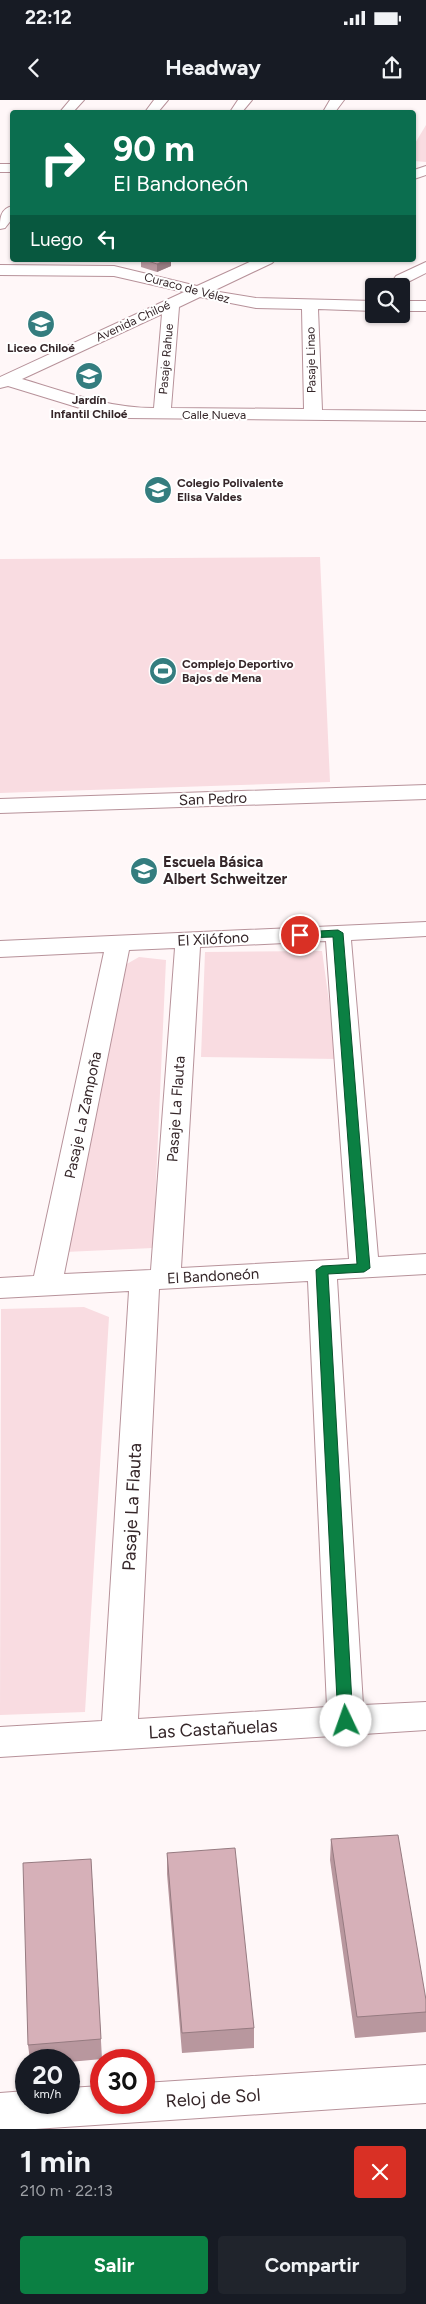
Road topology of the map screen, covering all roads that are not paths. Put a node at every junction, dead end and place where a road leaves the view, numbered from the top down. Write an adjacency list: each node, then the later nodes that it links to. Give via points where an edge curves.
1 (77, 100): 3 (street)
2 (161, 100): 4 (street)
3 (68, 110)
4 (153, 110)
5 (231, 262): 11 (street, Avenida Chiloé)
6 (263, 262): 12 (street, Avenida Chiloé)
7 (74, 265): 9 (street, Curaco de Vélez); 11 (street, Curaco de Vélez, via 124,272)
8 (426, 267): 10 (street)
9 (0, 270)
10 (406, 278)
11 (179, 286): 12 (street, Curaco de Vélez); 18 (street, Avenida Chiloé)
12 (198, 292): 13 (street, Avenida Chiloé); 14 (street, Curaco de Vélez, via 256,304)
13 (171, 304): 18 (street, Avenida Chiloé); 19 (street, Pasaje Rahue)
14 (310, 305): 15 (street, Curaco de Vélez); 20 (street, Pasaje Linao)
15 (365, 306)
16 (410, 306): 17 (street)
17 (426, 306)
18 (2, 376): 19 (street, Calle Nueva, via 112,410)
19 (162, 414): 20 (street, Calle Nueva)
20 (313, 416): 21 (street, Calle Nueva)
21 (426, 416)
22 (426, 792): 23 (street, San Pedro)
23 (0, 806)
24 (426, 929): 25 (street, El Xilófono)
25 (338, 933): 26 (street, El Xilófono); 30 (street)
26 (188, 940): 27 (street, El Xilófono); 32 (street, Pasaje La Flauta)
27 (118, 943): 28 (street, El Xilófono); 33 (street, Pasaje La Zampoña)
28 (0, 949)
29 (426, 1264): 30 (street, El Bandoneón)
30 (364, 1268): 31 (street, El Bandoneón)
31 (322, 1270): 32 (street, El Bandoneón); 36 (street)
32 (155, 1279): 33 (street, El Bandoneón); 37 (street, Pasaje La Flauta)
33 (47, 1286): 34 (street, El Bandoneón)
34 (0, 1288)
35 (426, 1716): 36 (street, Las Castañuelas)
36 (346, 1721): 37 (street, Las Castañuelas)
37 (119, 1734): 38 (street, Las Castañuelas)
38 (0, 1742)
39 (426, 2084): 40 (street, Reloj de Sol)
40 (21, 2117)

